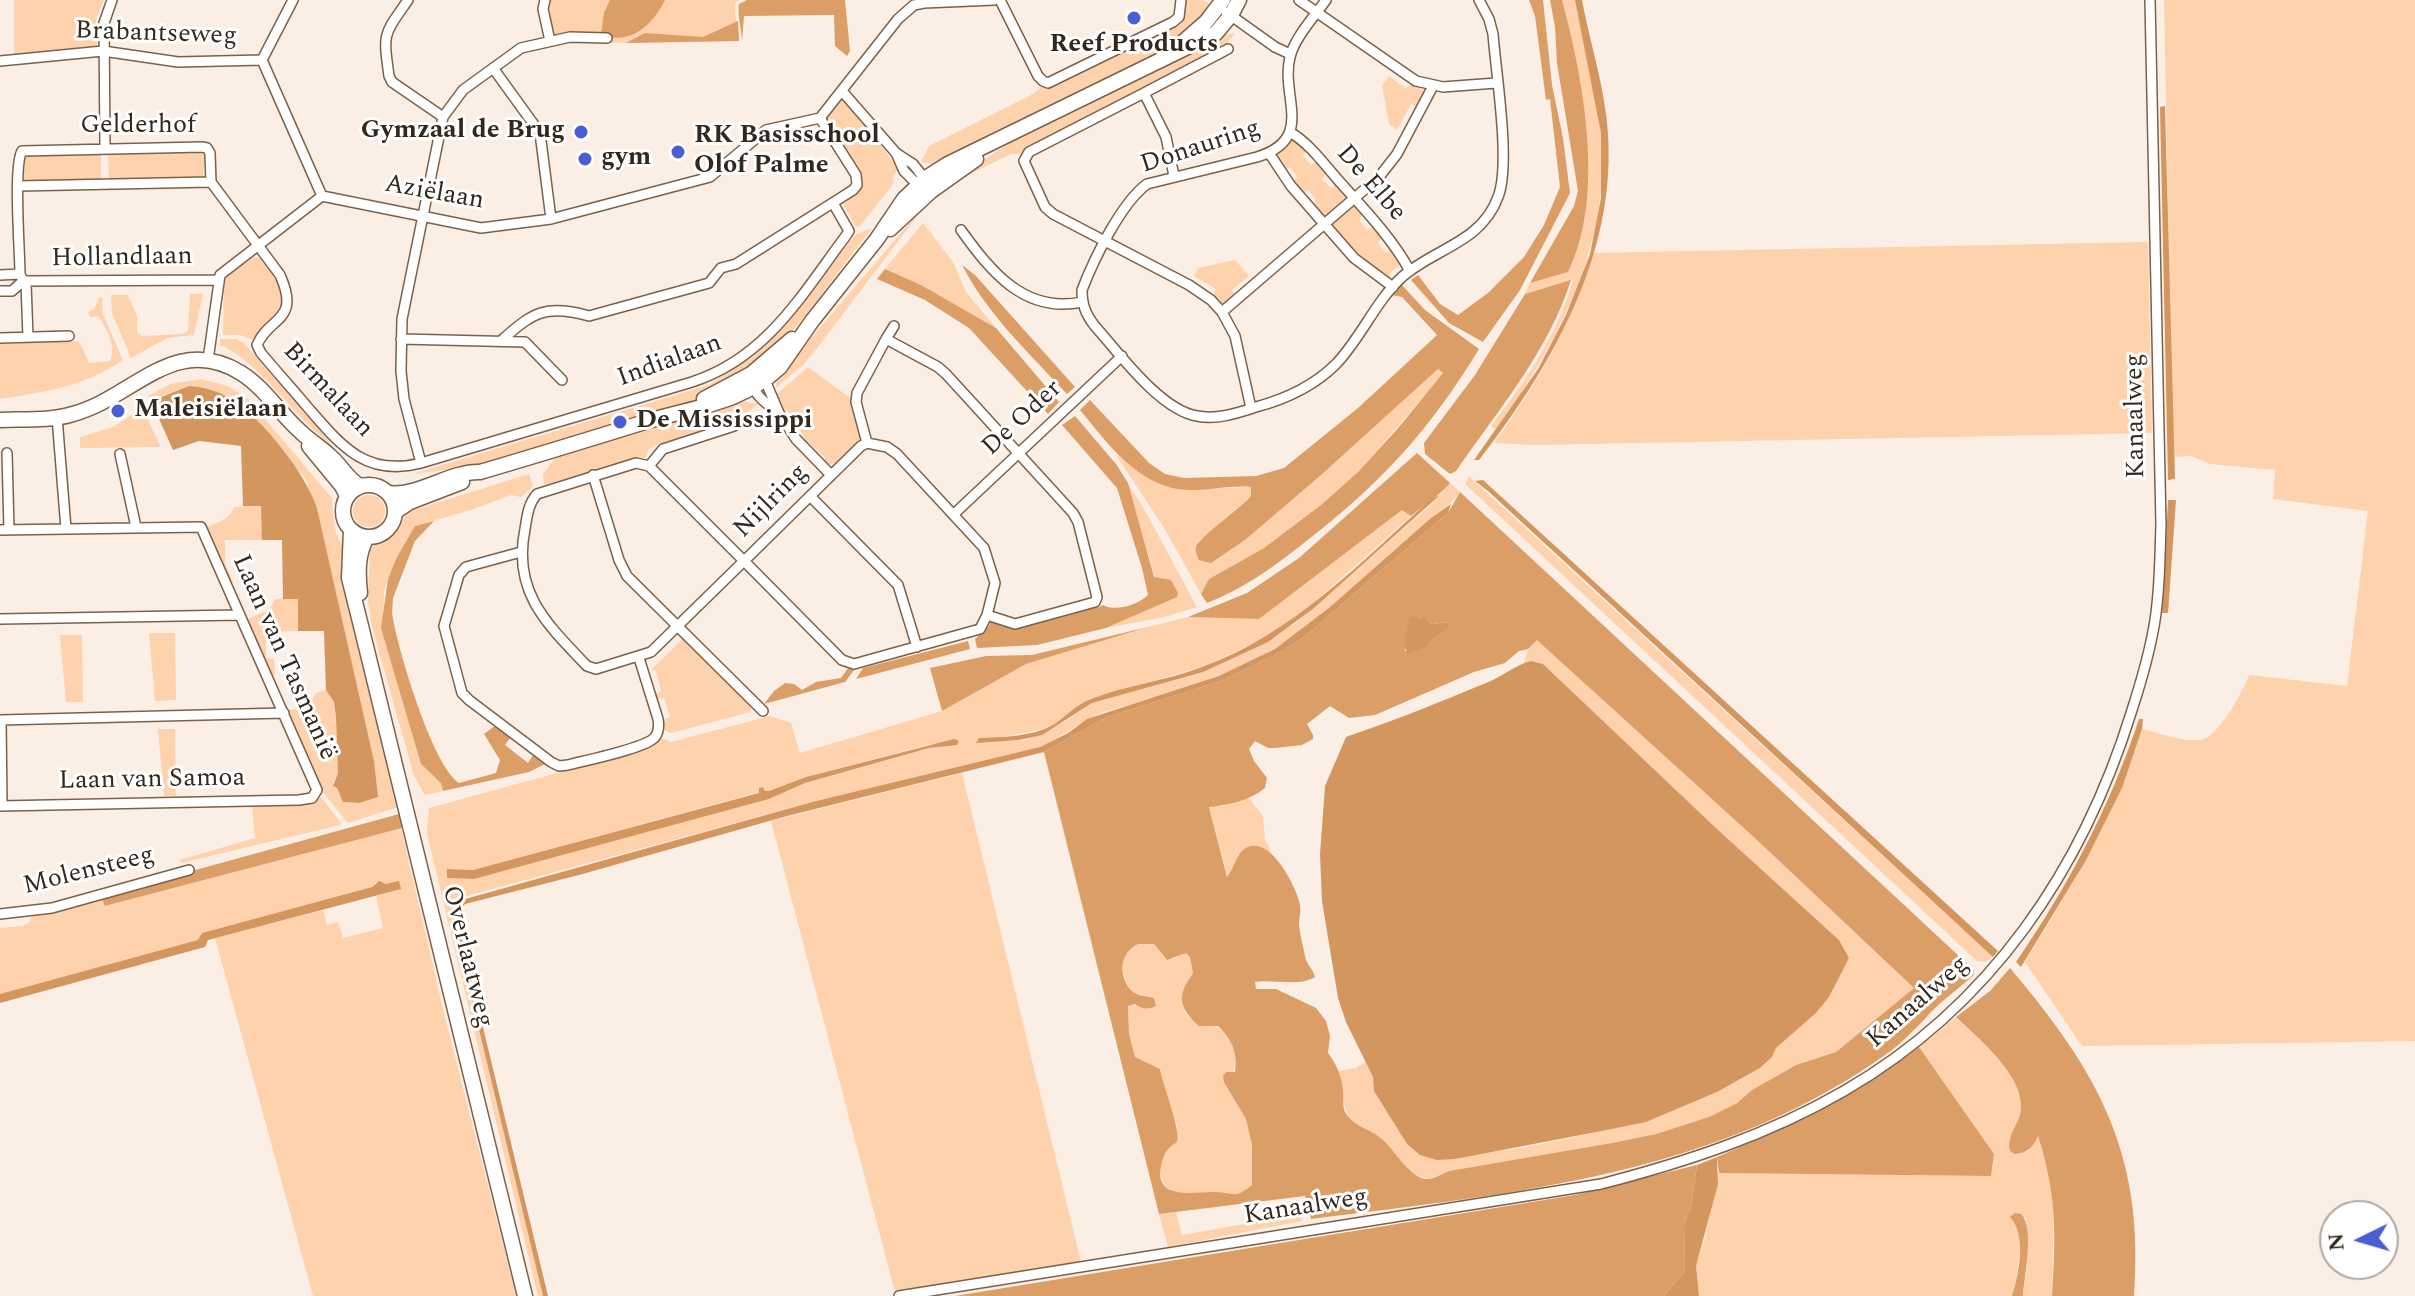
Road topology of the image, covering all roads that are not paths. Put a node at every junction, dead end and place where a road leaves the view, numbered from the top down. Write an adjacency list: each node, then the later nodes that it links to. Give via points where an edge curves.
1 (112, 0): 18 (street, via 105,14)
2 (293, 0): 20 (street)
3 (408, 0): 27 (street, via 386,32 389,76)
4 (545, 0): 16 (street)
5 (997, 0): 6 (street, via 1043,81 1053,82 1173,22); 12 (street)
6 (1181, 0)
7 (1239, 0): 13 (main road)
8 (1299, 0): 14 (street)
9 (1326, 0): 14 (street)
10 (1479, 0): 23 (street, via 1493,34)
11 (2150, 0): 107 (street, Kanaalweg, via 2161,509 2157,606 2118,756 2051,893 1994,967 1929,1030 1846,1090 1746,1139 1676,1165 1601,1184)
12 (912, 2): 25 (street)
13 (1224, 7): 19 (street); 34 (main road, via 1148,66)
14 (1317, 13): 19 (street); 24 (street, via 1404,74)
15 (607, 38): 16 (street)
16 (550, 41): 22 (street, via 521,48)
17 (1228, 49): 26 (street)
18 (103, 51): 20 (street, Brabantseweg, via 178,62); 21 (street, Brabantseweg); 30 (street)
19 (1290, 54): 29 (street, Donauring)
20 (262, 60): 36 (street)
21 (0, 61)
22 (493, 68): 27 (street, via 463,90); 40 (street, via 540,133)
23 (1496, 83): 24 (street); 45 (street, via 1504,168 1494,207 1467,239)
24 (1433, 86): 37 (street, via 1397,154)
25 (842, 91): 28 (street); 34 (street, via 896,153 913,164)
26 (1144, 93): 32 (street, via 1166,137); 43 (street, via 1026,156 1025,166 1045,207)
27 (443, 117): 39 (street)
28 (820, 118): 38 (street, via 858,181); 40 (street, Aziëlaan, via 766,130 710,177)
29 (1290, 132): 31 (street, Donauring); 37 (street, De Elbe, via 1303,139)
30 (105, 149): 33 (street, Gelderhof, via 207,148); 35 (street, Gelderhof, via 22,151)
31 (1269, 153): 32 (street, Donauring); 41 (street)
32 (1174, 176): 43 (street, Donauring, via 1136,192)
33 (211, 182): 35 (street); 44 (street, Birmalaan)
34 (924, 184): 63 (main road, via 780,367)
35 (19, 186): 47 (street, Gelderhof)
36 (322, 196): 39 (street, Aziëlaan); 44 (street)
37 (1354, 199): 41 (street); 45 (street, De Elbe)
38 (833, 203): 59 (street, via 736,264 721,268 709,283 589,316 546,311 521,321); 74 (street, Indialaan, via 849,231 781,322 742,359 710,376)
39 (422, 216): 40 (street, Aziëlaan, via 481,228); 57 (street)
40 (551, 219)
41 (1324, 225): 49 (street, via 1354,258); 52 (street)
42 (961, 230): 51 (street, via 990,267 1039,303)
43 (1106, 242): 51 (street, Donauring, via 1086,281); 52 (street, via 1201,293)
44 (257, 245): 48 (street); 74 (street, Birmalaan, via 280,275 286,297 280,319 259,339 261,353 349,451 383,466)
45 (1410, 271): 49 (street)
46 (0, 275): 47 (street, Hollandlaan)
47 (20, 278): 48 (street, Hollandlaan); 50 (street, Hollandlaan, via 12,291); 55 (street, Hollandlaan)
48 (218, 280): 61 (street)
49 (1393, 287): 64 (street, via 1347,351 1321,377 1294,394)
50 (0, 291)
51 (1082, 302): 60 (street, via 1086,315)
52 (1222, 312): 64 (street, via 1235,336)
53 (894, 326): 58 (street)
54 (69, 336): 55 (street)
55 (28, 337): 56 (street)
56 (0, 338)
57 (401, 339): 59 (street); 74 (street, via 404,399)
58 (886, 339): 70 (street, via 857,393); 73 (street, via 938,367)
59 (502, 340): 62 (street, via 525,342)
60 (1122, 356): 64 (street, via 1168,403 1187,413 1215,417); 73 (street, De Oder)
61 (208, 360): 66 (main road, via 170,364 112,398); 69 (main road, via 241,373)
62 (562, 380)
63 (757, 381): 65 (street); 65 (street); 76 (main road, via 734,398)
64 (1251, 408)
65 (779, 413): 78 (street)
66 (57, 417): 67 (main road); 86 (street)
67 (0, 420)
68 (734, 426): 75 (street, via 663,449)
69 (303, 435): 79 (main road); 81 (main road)
70 (867, 443): 78 (street, Nijlring); 84 (street, via 897,454)
71 (7, 453): 87 (street)
72 (120, 454): 85 (street)
73 (1018, 454): 84 (street, De Oder); 93 (street, via 1078,522 1097,597 1095,602 1015,624)
74 (421, 463)
75 (649, 466): 77 (street, via 636,463); 91 (street)
76 (480, 472): 80 (main road); 83 (main road)
77 (593, 475): 90 (street, via 532,499); 95 (street, via 622,567)
78 (831, 475): 82 (street, Nijlring)
79 (360, 486): 80 (main road, via 375,485); 81 (main road)
80 (388, 493): 83 (main road)
81 (347, 496): 88 (main road, via 343,514)
82 (810, 496): 91 (street, Nijlring); 97 (street, via 898,585)
83 (395, 512): 89 (main road, via 383,533)
84 (954, 514): 93 (street, via 989,560 995,583)
85 (136, 527): 86 (street); 92 (street, Laan van Tasmanië, via 201,527)
86 (66, 529): 87 (street)
87 (5, 530)
88 (351, 530): 89 (main road); 96 (main road, Overlaatweg, via 349,578)
89 (367, 537): 96 (main road, Overlaatweg, via 359,561)
90 (521, 552): 98 (street, via 537,611 587,666 601,668); 98 (street, via 466,567 459,575 444,626 465,697 559,766 652,740 658,719)
91 (744, 561): 95 (street); 97 (street, Nijlring, via 842,660 860,663)
92 (240, 615): 94 (street); 100 (street, Laan van Tasmanië)
93 (987, 615): 97 (street, Nijlring, via 980,629)
94 (0, 619)
95 (678, 626): 98 (street); 99 (street)
96 (362, 630): 106 (main road, Overlaatweg)
97 (917, 647)
98 (639, 658)
99 (763, 711)
100 (284, 713): 101 (street); 102 (street, Laan van Tasmanië, via 317,790)
101 (0, 720): 103 (street)
102 (304, 799): 103 (street, Laan van Samoa)
103 (1, 806)
104 (189, 870): 105 (street, Molensteeg, via 52,908)
105 (0, 914)
106 (525, 1296)
107 (899, 1296)

